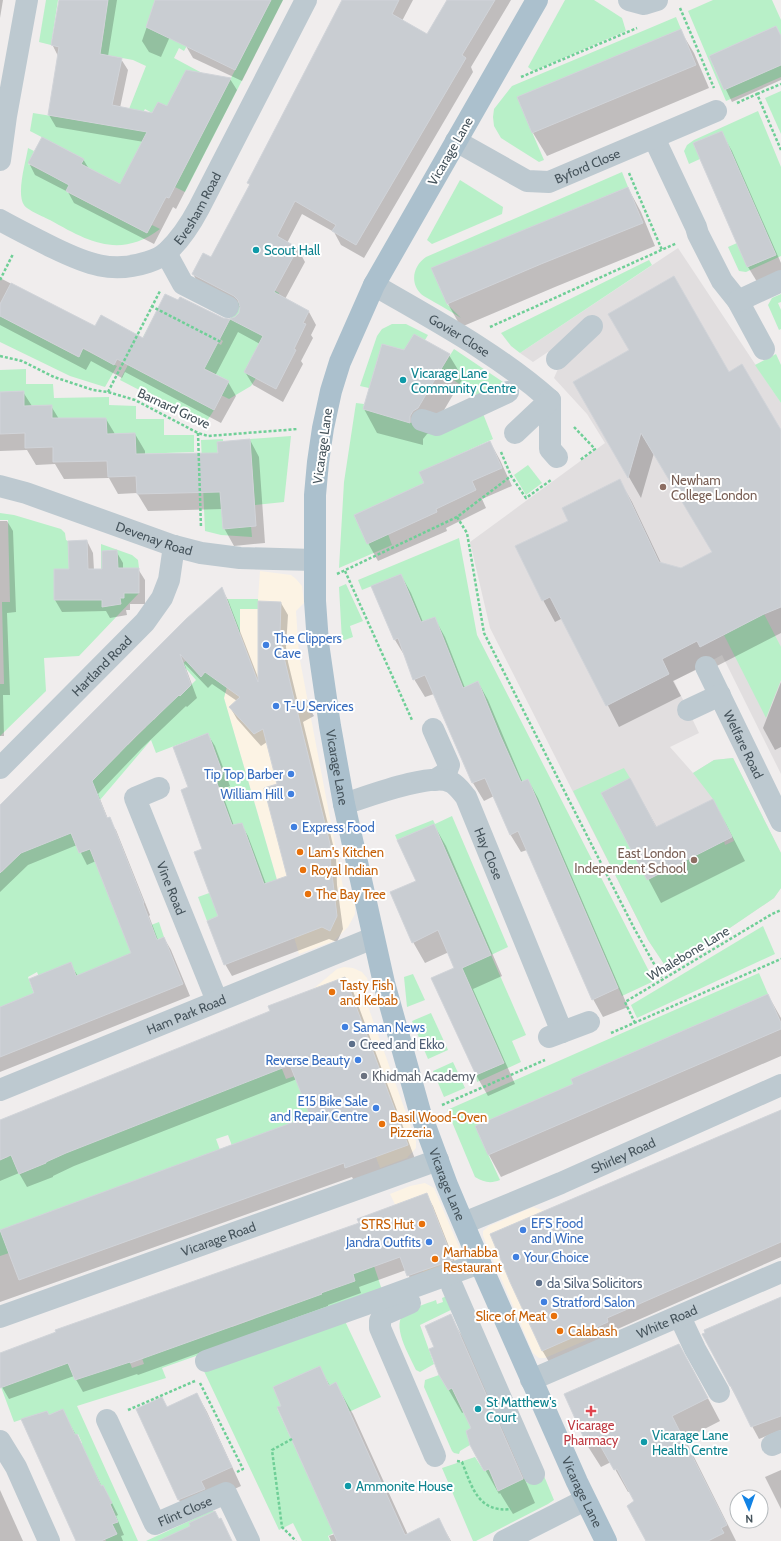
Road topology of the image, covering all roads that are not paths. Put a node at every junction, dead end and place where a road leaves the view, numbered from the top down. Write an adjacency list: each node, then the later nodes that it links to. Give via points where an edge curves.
1 (27, 0): 9 (street)
2 (306, 0): 11 (street, Evesham Road, via 200,208 186,232)
3 (537, 0): 8 (main road, Vicarage Lane)
4 (629, 0): 5 (street, via 644,4)
5 (657, 0)
6 (719, 110): 7 (street, Byford Close, via 684,117)
7 (654, 138): 8 (street, Byford Close, via 621,152 579,160 549,182 527,181); 14 (street, via 722,281)
8 (456, 141): 13 (main road, Vicarage Lane)
9 (0, 160)
10 (0, 220): 11 (street, Evesham Road, via 23,234 83,262 99,266 137,266)
11 (160, 257): 15 (street, via 183,284)
12 (781, 281): 14 (street)
13 (374, 285): 20 (street, Govier Close, via 467,339 529,382); 26 (main road, Vicarage Lane, via 340,362 331,391 323,428 315,495)
14 (738, 301): 17 (street)
15 (228, 307)
16 (592, 326): 18 (street)
17 (764, 348)
18 (557, 359)
19 (508, 392): 21 (street, via 437,424)
20 (550, 400): 22 (street); 23 (street, via 550,449)
21 (422, 420)
22 (515, 433)
23 (557, 457)
24 (0, 486): 25 (street, Devenay Road)
25 (174, 546): 26 (street, Devenay Road, via 201,553 240,558); 31 (street, Hartland Road, via 169,580 162,598 145,622)
26 (314, 560): 34 (main road, Vicarage Lane, via 318,643)
27 (706, 667): 28 (street, Welfare Road)
28 (720, 695): 29 (street); 35 (street, Welfare Road)
29 (688, 710)
30 (433, 729): 32 (street, via 449,765 446,773)
31 (0, 768)
32 (435, 780): 34 (street, Hay Close, via 425,780); 38 (street, Hay Close, via 450,781 460,788 466,797 553,1043)
33 (159, 788): 37 (street, Vine Road, via 135,798)
34 (344, 804): 36 (main road, Vicarage Lane)
35 (781, 821)
36 (373, 938): 37 (street, Ham Park Road); 41 (main road, Vicarage Lane, via 420,1112)
37 (217, 1002): 40 (street, Ham Park Road)
38 (589, 1022)
39 (781, 1085): 42 (street, Shirley Road, via 561,1183)
40 (0, 1090)
41 (438, 1160): 42 (main road, Vicarage Lane); 46 (street, Vicarage Road)
42 (464, 1223): 43 (main road, Vicarage Lane)
43 (482, 1269): 45 (street); 48 (street, via 381,1300); 49 (main road, Vicarage Lane)
44 (781, 1272): 47 (street, White Road)
45 (452, 1286): 53 (street, via 383,1315 380,1321 380,1328); 54 (street)
46 (0, 1317)
47 (680, 1317): 49 (street, White Road); 50 (street)
48 (206, 1361)
49 (531, 1380): 55 (main road, Vicarage Lane)
50 (719, 1392)
51 (107, 1420): 57 (street, Flint Close, via 155,1524 226,1492)
52 (0, 1441): 56 (street, via 16,1467)
53 (436, 1456)
54 (534, 1474)
55 (585, 1500): 58 (street); 59 (main road, Vicarage Lane)
56 (49, 1541)
57 (249, 1541)
58 (504, 1541)
59 (606, 1541)

